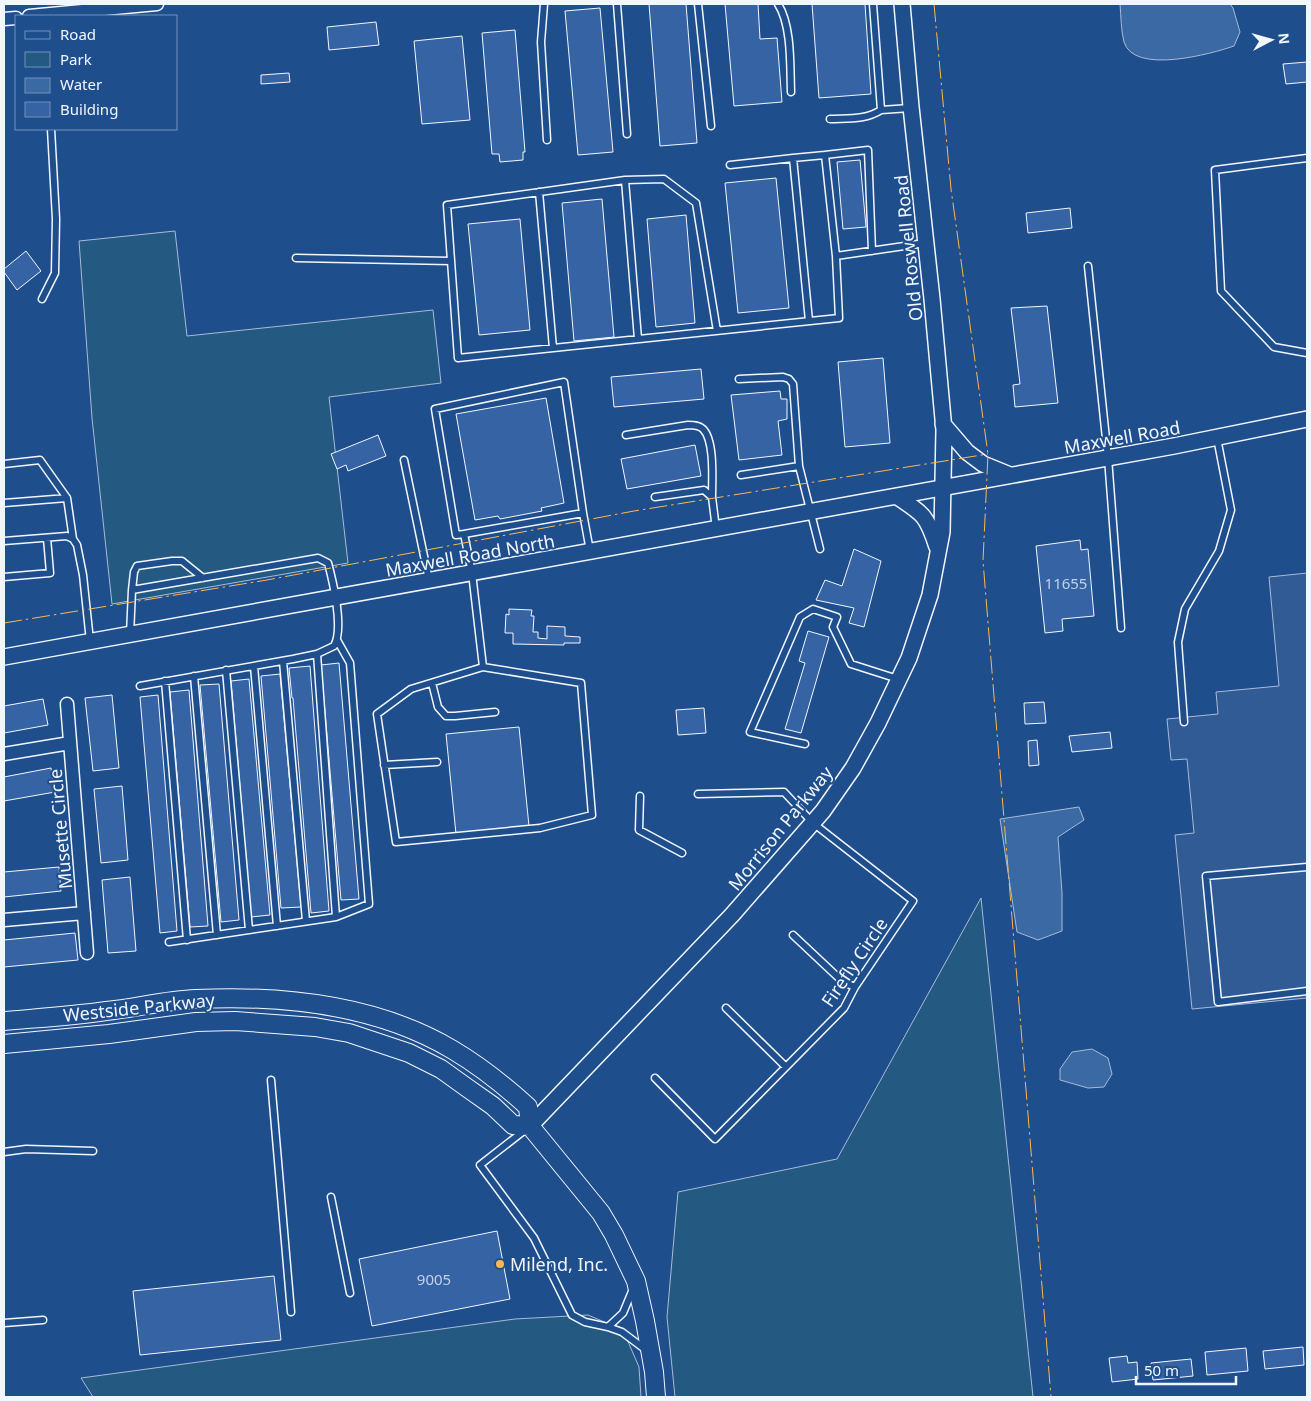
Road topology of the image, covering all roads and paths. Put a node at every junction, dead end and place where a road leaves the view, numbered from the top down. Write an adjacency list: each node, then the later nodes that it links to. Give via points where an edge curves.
1 (157, 4): 8 (street)
2 (544, 4): 17 (lane, via 541,42)
3 (617, 4): 16 (lane)
4 (698, 4): 14 (lane)
5 (778, 4): 10 (lane, via 788,41)
6 (873, 4): 12 (lane)
7 (902, 4): 11 (street, Old Roswell Road)
8 (111, 6): 9 (street)
9 (42, 14)
10 (791, 92)
11 (911, 108): 12 (lane); 24 (street, Old Roswell Road)
12 (881, 110): 13 (lane, via 872,116)
13 (830, 119)
14 (711, 126)
15 (50, 130): 30 (lane, via 56,219 54,273)
16 (627, 134)
17 (547, 140)
18 (825, 155): 19 (lane); 25 (lane, via 868,150); 26 (lane)
19 (792, 158): 21 (lane); 31 (lane)
20 (1307, 158): 35 (lane, via 1215,170 1221,291 1274,347)
21 (730, 165)
22 (625, 180): 23 (lane); 32 (lane, via 664,179 696,203); 33 (lane)
23 (539, 192): 28 (lane, via 447,205); 34 (lane)
24 (926, 243): 25 (lane); 38 (street, Old Roswell Road)
25 (872, 251): 26 (lane)
26 (836, 256): 31 (lane, via 839,318)
27 (296, 258): 28 (lane)
28 (451, 261): 34 (lane, via 458,358)
29 (1088, 266): 41 (lane)
30 (42, 299)
31 (809, 321): 32 (lane)
32 (717, 331): 33 (lane)
33 (638, 339): 34 (lane)
34 (553, 348)
35 (1307, 353)
36 (739, 379): 44 (lane, via 783,377 793,384)
37 (1307, 420): 40 (street, Maxwell Road)
38 (943, 424): 46 (street, via 967,452 983,464); 47 (street, Old Roswell Road)
39 (626, 435): 49 (lane, via 688,425 702,429 709,446)
40 (1217, 438): 41 (street, Maxwell Road); 86 (lane, via 1231,510 1219,551 1185,609 1178,642)
41 (1108, 458): 46 (street, Maxwell Road); 69 (lane)
42 (404, 460): 66 (lane)
43 (4, 464): 50 (lane, via 40,460)
44 (799, 466): 45 (lane); 53 (lane)
45 (741, 475)
46 (1012, 476): 47 (street, Maxwell Road)
47 (942, 488): 48 (street, Maxwell Road North); 61 (street, Morrison Parkway, via 942,532)
48 (896, 496): 53 (street, Maxwell Road North); 61 (street, via 918,510 930,524)
49 (712, 497): 51 (lane, via 704,490); 55 (lane)
50 (67, 498): 52 (lane); 58 (lane)
51 (654, 498)
52 (4, 503)
53 (811, 512): 55 (street, Maxwell Road North); 60 (lane)
54 (583, 513): 56 (lane); 56 (lane, via 564,382 435,409 456,535); 62 (lane)
55 (716, 529): 62 (street, Maxwell Road North)
56 (464, 534): 63 (lane)
57 (47, 538): 58 (lane); 59 (lane); 64 (lane, via 50,573)
58 (73, 538): 72 (lane, via 83,575)
59 (4, 541)
60 (820, 549)
61 (938, 551): 80 (street, Morrison Parkway, via 930,595 910,658)
62 (590, 552): 63 (street, Maxwell Road North)
63 (472, 573): 66 (street, Maxwell Road North); 77 (lane)
64 (4, 577)
65 (204, 578): 67 (lane); 67 (lane, via 182,561 137,566); 68 (lane, via 318,558 328,563)
66 (429, 581): 68 (street, Maxwell Road North)
67 (132, 590): 70 (lane)
68 (335, 598): 70 (street, Maxwell Road North); 71 (lane)
69 (1121, 628)
70 (130, 635): 72 (street, Maxwell Road North)
71 (337, 640): 73 (lane, via 334,646); 98 (lane, via 350,663 369,904)
72 (90, 642): 74 (street, Maxwell Road North)
73 (317, 654): 75 (lane); 98 (lane)
74 (4, 658)
75 (283, 661): 76 (lane); 100 (lane)
76 (254, 666): 78 (lane); 101 (lane)
77 (483, 668): 82 (lane); 91 (lane, via 581,682 592,815 540,828 396,842)
78 (226, 670): 79 (lane); 102 (lane)
79 (194, 676): 81 (lane); 103 (lane)
80 (899, 680): 88 (lane, via 852,664 833,627 838,617 813,609 800,617 750,732); 94 (street, Morrison Parkway, via 853,768)
81 (165, 681): 83 (lane); 105 (lane)
82 (432, 683): 85 (lane, via 438,706 446,716); 91 (lane, via 411,689 377,714)
83 (140, 686)
84 (67, 704): 87 (street, Musette Circle)
85 (495, 712)
86 (1184, 722)
87 (70, 743): 89 (street, Musette Circle); 97 (street, Musette Circle)
88 (805, 744)
89 (4, 754)
90 (437, 762): 91 (lane)
91 (384, 765)
92 (698, 794): 94 (lane, Firefly Circle, via 784,792)
93 (640, 796): 95 (lane, via 639,830)
94 (813, 823): 108 (lane, Firefly Circle, via 913,901); 116 (street, Morrison Parkway, via 732,915)
95 (682, 853)
96 (1307, 867): 109 (lane, via 1206,876 1218,1002)
97 (84, 912): 99 (street, Musette Circle); 107 (street, Musette Circle)
98 (336, 917): 100 (lane)
99 (4, 920)
100 (306, 921): 101 (lane)
101 (277, 926): 102 (lane)
102 (248, 930): 103 (lane)
103 (217, 935): 105 (lane)
104 (793, 935): 108 (lane, via 843,982)
105 (187, 940): 106 (lane)
106 (169, 942)
107 (87, 953)
108 (855, 987): 113 (lane, Firefly Circle, via 844,1008)
109 (1307, 991)
110 (726, 1008): 113 (lane)
111 (4, 1021): 116 (main road, Westside Parkway, via 106,1012 194,999 277,1000 354,1010 418,1032 452,1049 528,1107)
112 (4, 1044): 116 (main road, Westside Parkway, via 196,1022 315,1027 349,1033 409,1054 460,1082 514,1125)
113 (786, 1067): 114 (lane, Firefly Circle, via 715,1139)
114 (655, 1078)
115 (271, 1080): 122 (lane)
116 (530, 1126): 120 (main road, Westside Parkway, via 601,1213); 125 (lane, via 480,1165 534,1238 572,1315 585,1322)
117 (93, 1151): 118 (lane)
118 (4, 1152)
119 (331, 1197): 121 (lane)
120 (636, 1280): 125 (lane, via 623,1313); 126 (main road, Westside Parkway)
121 (350, 1293)
122 (291, 1312)
123 (43, 1320): 124 (lane)
124 (4, 1324)
125 (608, 1327): 126 (lane, via 622,1332)
126 (651, 1354): 127 (main road, Westside Parkway)
127 (656, 1397)

